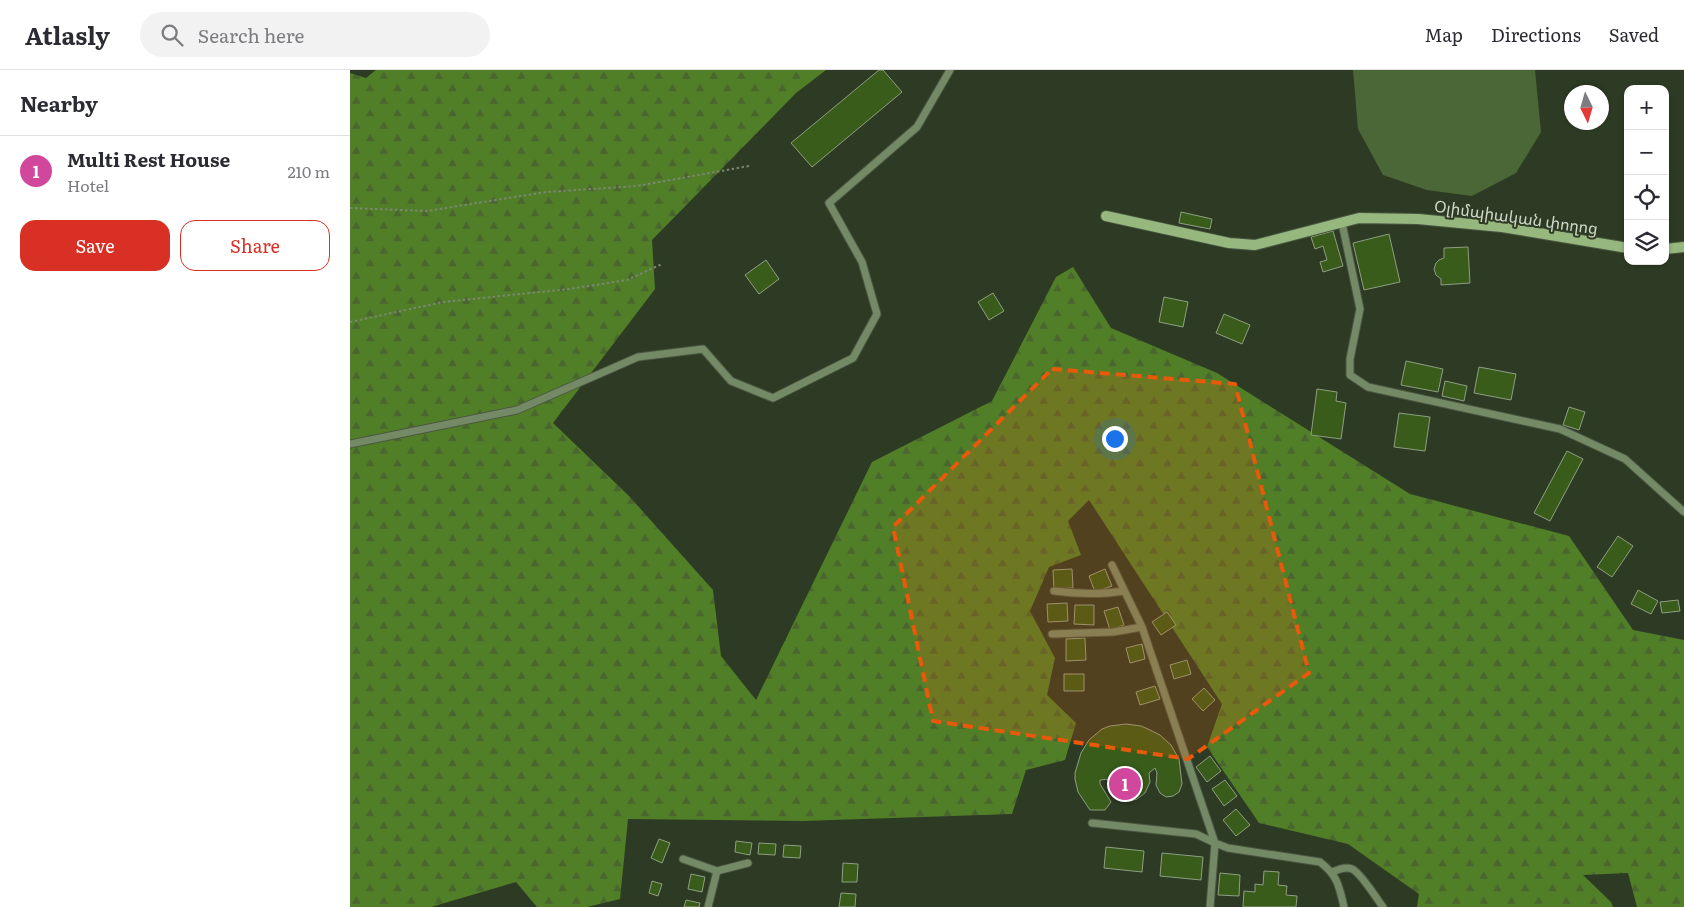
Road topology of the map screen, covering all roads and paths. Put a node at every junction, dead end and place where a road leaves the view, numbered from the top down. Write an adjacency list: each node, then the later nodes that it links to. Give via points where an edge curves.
1 (950, 70): 11 (lane, via 917,127 829,203 862,262 877,314 853,358 773,398 731,381 703,349 638,357 517,410)
2 (749, 166): 3 (path, via 637,186 546,192 427,210)
3 (350, 208)
4 (1106, 216): 5 (street, Օլիմպիական փողոց, via 1228,243 1255,245)
5 (1342, 222): 6 (street, Օլիմպիական փողոց, via 1359,218 1418,219 1502,227); 12 (lane, via 1360,309 1350,375 1368,387 1560,429 1625,459)
6 (1624, 247)
7 (1684, 247): 8 (street)
8 (1669, 249)
9 (662, 264): 10 (path, via 627,280 443,302)
10 (350, 322)
11 (350, 444)
12 (1684, 512)
13 (1112, 565): 15 (lane)
14 (1054, 591): 15 (lane, via 1104,594)
15 (1124, 591): 16 (lane)
16 (1142, 627): 17 (lane, via 1113,632); 19 (lane)
17 (1052, 634)
18 (1092, 823): 19 (lane, via 1196,834)
19 (1215, 843): 23 (lane, via 1228,848 1320,862); 25 (lane)
20 (684, 859): 22 (lane)
21 (748, 863): 22 (lane)
22 (717, 871): 24 (lane)
23 (1332, 872): 26 (lane); 27 (lane, via 1342,868 1357,872)
24 (708, 907)
25 (1210, 907)
26 (1344, 907)
27 (1383, 907)

